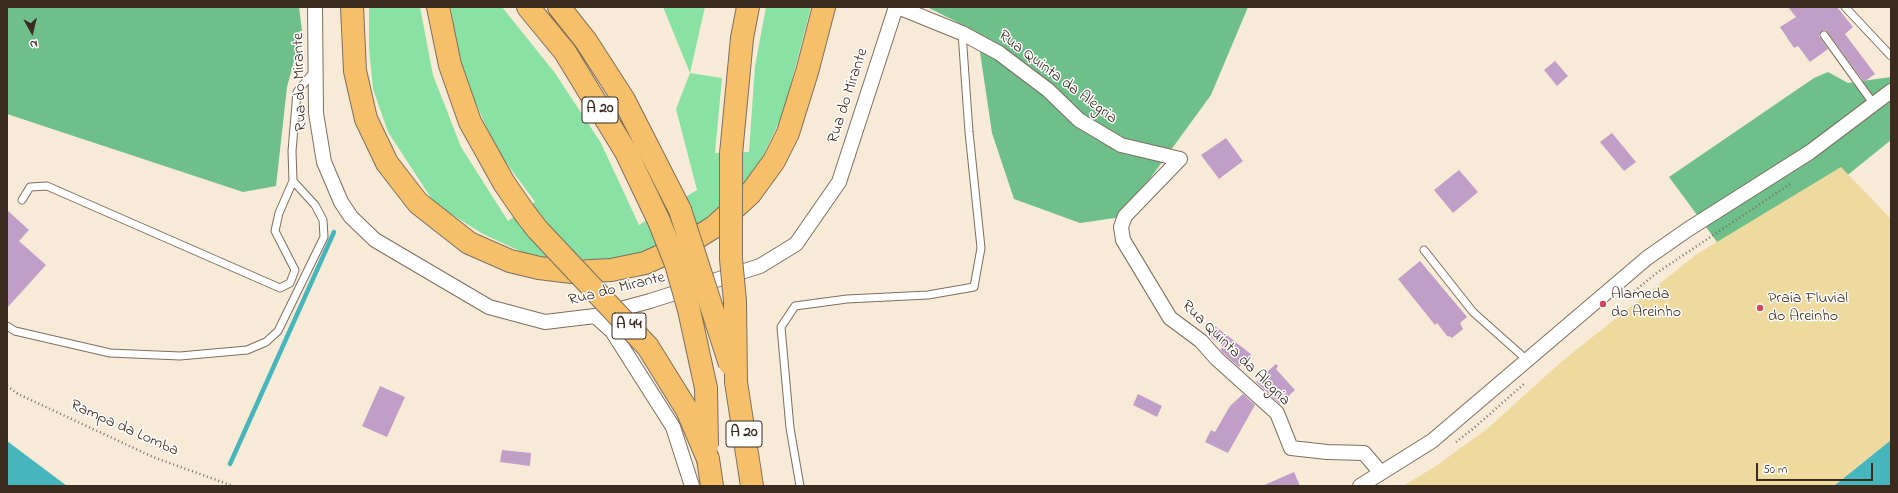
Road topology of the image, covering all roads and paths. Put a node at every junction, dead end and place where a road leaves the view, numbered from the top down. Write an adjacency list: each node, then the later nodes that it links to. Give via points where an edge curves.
1 (315, 7): 13 (street, Rua do Mirante)
2 (352, 7): 7 (highway, via 355,71 366,119 387,163 418,204 469,243 510,261 572,272 611,270 645,263 685,245 714,227 750,194 774,161 788,133)
3 (438, 7): 28 (highway, A 44, bridge, via 450,65 470,122 504,183 537,229 648,347 687,410)
4 (528, 7): 28 (highway, A 20, bridge, via 566,52 626,152 659,221 676,264 689,310 706,388)
5 (559, 7): 25 (highway, A 20, bridge, via 586,41 624,100 680,210)
6 (748, 7): 25 (highway, bridge, via 742,38 731,154 731,259 735,301)
7 (824, 7)
8 (897, 7): 10 (street, Rua Quinta da Alegria); 21 (street, Rua do Mirante, via 839,182 796,244 760,266)
9 (1845, 7): 12 (lane)
10 (962, 33): 29 (street, Rua Quinta da Alegria, via 999,53 1048,90 1079,120 1120,145 1180,159 1124,216 1120,228 1123,240 1170,318 1201,341 1276,413 1291,448 1364,453); 34 (lane, via 981,248 974,288 928,295 848,299 795,306 780,327 790,428)
11 (1824, 35): 15 (lane)
12 (1891, 56)
13 (315, 70): 16 (lane, via 297,92 292,151); 21 (street, Rua do Mirante, via 316,113 324,162 341,202 351,217 376,240 489,307 545,322)
14 (1891, 91): 15 (street)
15 (1873, 103): 23 (street, via 1851,123 1810,152 1647,258)
16 (293, 181): 18 (lane, via 279,213 275,231 295,270 290,283 280,288 47,186 30,187); 22 (lane, via 315,205 323,220 324,237 278,331 266,342 247,350 180,356 118,353 15,331)
17 (1791, 183): 20 (path, via 1658,272)
18 (22, 200)
19 (1424, 250): 23 (lane, via 1473,312)
20 (1622, 300)
21 (595, 316): 31 (street, via 612,331 673,427)
22 (7, 326)
23 (1526, 360): 29 (street, via 1432,441)
24 (1527, 381): 27 (path)
25 (736, 382): 33 (highway, A 20)
26 (7, 386): 30 (path, Rampa da Lomba, via 18,394 153,457)
27 (1450, 446)
28 (708, 459): 32 (highway, A 20)
29 (1381, 473): 35 (street)
30 (233, 486)
31 (692, 486)
32 (712, 486)
33 (752, 486)
34 (800, 486)
35 (1360, 486)

